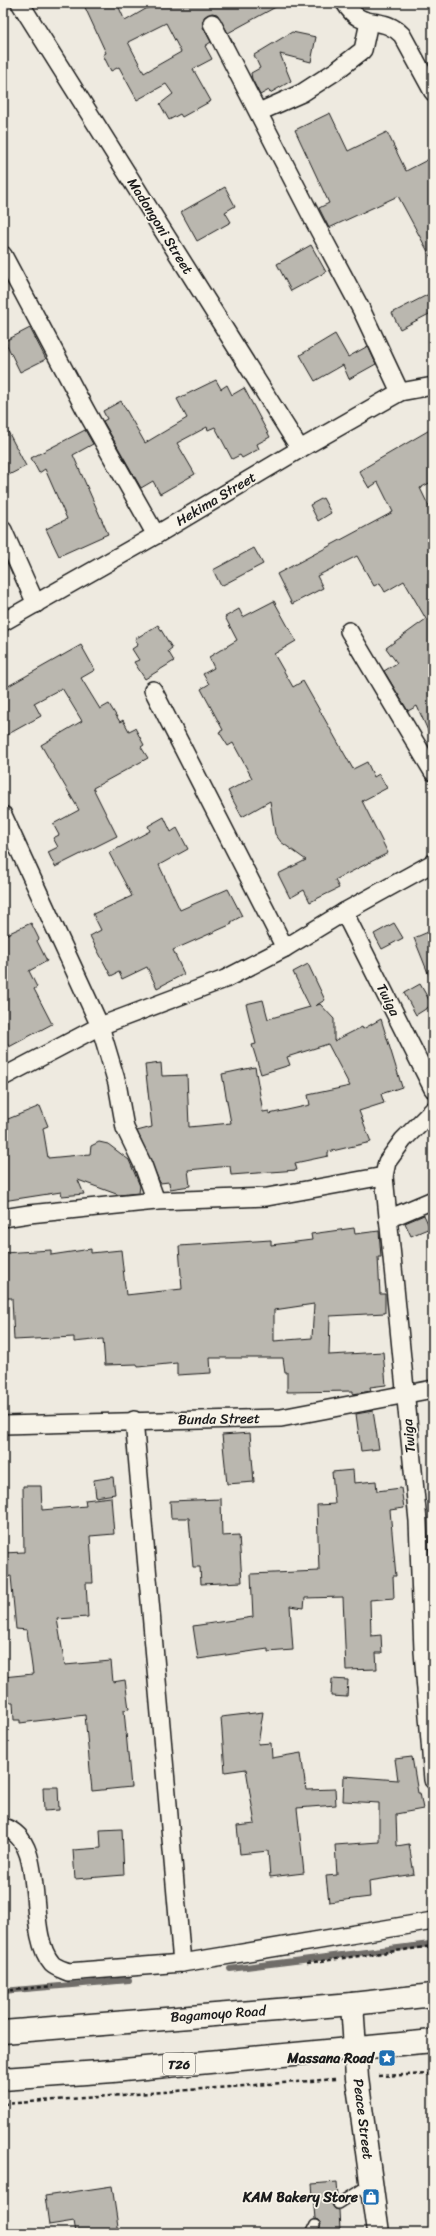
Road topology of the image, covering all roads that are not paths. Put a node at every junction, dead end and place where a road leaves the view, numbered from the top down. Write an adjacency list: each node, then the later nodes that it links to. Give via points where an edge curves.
1 (20, 3): 10 (street, Madongoni Street)
2 (345, 3): 3 (street, via 355,16)
3 (368, 22): 5 (street, via 386,23 402,35); 6 (street, via 363,50 302,93)
4 (212, 23): 6 (street)
5 (433, 92)
6 (259, 112): 9 (street, via 314,223 361,309)
7 (3, 255): 12 (street)
8 (433, 386): 9 (street, Hekima Street)
9 (400, 392): 10 (street, Hekima Street)
10 (300, 449): 12 (street, Hekima Street)
11 (3, 530): 13 (street)
12 (156, 535): 13 (street, Hekima Street)
13 (36, 604): 14 (street, Hekima Street)
14 (3, 622)
15 (349, 631): 17 (street)
16 (153, 690): 21 (street)
17 (433, 772)
18 (3, 815): 22 (street)
19 (433, 863): 20 (street)
20 (344, 912): 21 (street); 24 (street, Twiga)
21 (285, 948): 22 (street, via 225,979)
22 (100, 1026): 23 (street); 28 (street, via 117,1083 125,1128 143,1165)
23 (3, 1077)
24 (433, 1089)
25 (433, 1110): 26 (street, Twiga, via 403,1140 387,1162)
26 (384, 1176): 28 (street, via 267,1197); 30 (street, Twiga)
27 (433, 1200): 30 (street)
28 (156, 1201): 29 (street)
29 (3, 1218)
30 (388, 1219): 32 (street, Twiga)
31 (433, 1389): 32 (street, Bunda Street)
32 (405, 1394): 33 (street, Bunda Street, via 281,1418); 35 (street, Twiga, via 418,1521 423,1651)
33 (134, 1420): 34 (street, Bunda Street); 38 (street)
34 (3, 1425)
35 (433, 1780)
36 (3, 1827): 38 (street, via 11,1829 28,1850 36,1917 46,1953 53,1965 68,1972)
37 (433, 1920): 38 (street)
38 (182, 1963)
39 (433, 1995): 40 (main road, Bagamoyo Road)
40 (352, 2004): 41 (main road, Bagamoyo Road); 43 (main road, Peace Street)
41 (3, 2032)
42 (433, 2041): 43 (main road, T26)
43 (355, 2047): 44 (main road, T26); 45 (main road, Peace Street)
44 (3, 2079)
45 (371, 2183): 46 (lane); 47 (main road, Peace Street)
46 (338, 2204)
47 (378, 2233)

